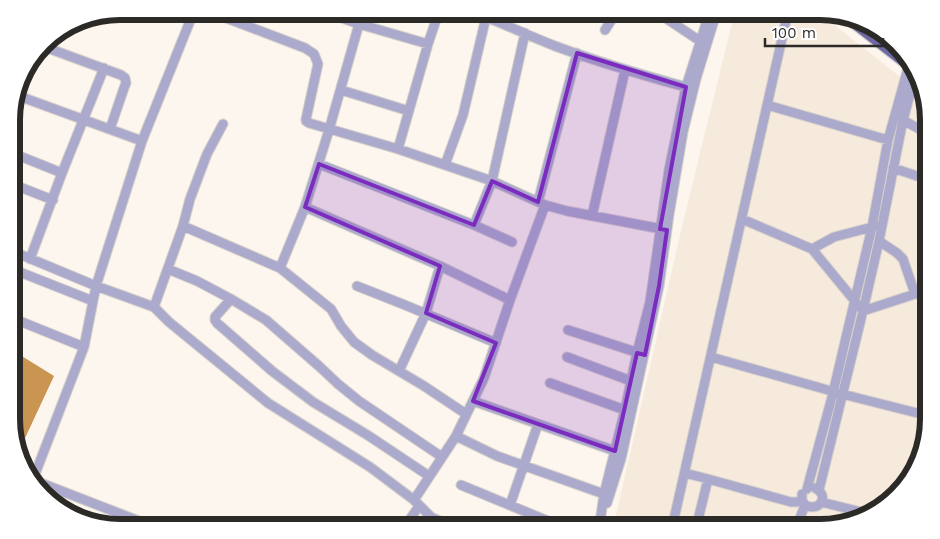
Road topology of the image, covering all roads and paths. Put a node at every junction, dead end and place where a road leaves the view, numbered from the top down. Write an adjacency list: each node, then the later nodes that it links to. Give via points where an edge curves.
1 (190, 20): 37 (street)
2 (232, 20): 34 (street, via 314,54 318,64 306,121)
3 (348, 20): 12 (street)
4 (436, 20): 17 (street)
5 (485, 20): 41 (street, via 463,115)
6 (495, 20): 15 (street)
7 (611, 20): 13 (street)
8 (668, 20): 16 (street)
9 (707, 20): 16 (street)
10 (714, 20): 56 (street, via 682,132)
11 (786, 20): 28 (street)
12 (359, 24): 17 (street); 26 (street)
13 (605, 30)
14 (865, 31): 19 (main road)
15 (525, 33): 20 (street); 45 (street)
16 (700, 41): 25 (street)
17 (428, 44): 29 (street)
18 (49, 49): 21 (street)
19 (894, 53)
20 (577, 54): 22 (street); 48 (street)
21 (104, 68): 30 (street); 33 (street, via 121,75 126,83)
22 (625, 70): 25 (street); 50 (street)
23 (910, 77): 36 (street)
24 (911, 79): 31 (street)
25 (686, 87): 56 (street, via 669,170)
26 (341, 90): 29 (street); 34 (street)
27 (22, 97): 30 (street)
28 (767, 105): 36 (street); 51 (street)
29 (409, 111): 38 (street)
30 (83, 119): 33 (street); 43 (street)
31 (903, 120): 35 (street); 42 (street)
32 (223, 124): 53 (street, via 207,154)
33 (110, 129): 37 (street)
34 (329, 130): 38 (street); 40 (street)
35 (920, 130)
36 (888, 140): 55 (street)
37 (142, 141): 66 (street)
38 (398, 149): 41 (street)
39 (20, 156): 43 (street)
40 (319, 164): 49 (street); 54 (street)
41 (445, 165): 45 (street)
42 (893, 168): 44 (street); 52 (street)
43 (62, 173): 47 (street)
44 (920, 177)
45 (492, 181): 48 (street); 54 (street)
46 (20, 187): 47 (street)
47 (53, 200): 61 (street)
48 (542, 204): 50 (street); 71 (street)
49 (305, 207): 62 (street); 63 (street)
50 (592, 216): 56 (street)
51 (742, 220): 59 (street); 83 (street)
52 (882, 224): 55 (street); 57 (street)
53 (183, 226): 63 (street); 64 (street)
54 (474, 226): 58 (street)
55 (872, 227): 59 (street, via 834,238); 73 (street)
56 (664, 229): 81 (street)
57 (879, 241): 69 (street, via 903,259); 75 (street)
58 (512, 242)
59 (812, 249): 73 (street)
60 (20, 255): 61 (street)
61 (30, 259): 66 (street)
62 (440, 266): 71 (street); 76 (street)
63 (280, 268): 84 (street, via 331,309 354,342)
64 (168, 269): 70 (street); 74 (street)
65 (20, 272): 72 (street)
66 (96, 286): 72 (street); 74 (street)
67 (357, 286): 76 (street)
68 (920, 293): 69 (street)
69 (915, 294): 75 (street)
70 (231, 299): 95 (street, via 266,320 359,401); 99 (street, via 215,317 217,323 313,402)
71 (510, 300): 79 (street)
72 (93, 301): 80 (street)
73 (855, 301): 75 (street); 87 (street)
74 (154, 307): 108 (street, via 268,403 370,468)
75 (863, 311): 87 (street)
76 (426, 314): 79 (street); 84 (street)
77 (20, 321): 80 (street)
78 (568, 330): 81 (street)
79 (496, 344): 88 (street)
80 (84, 347): 97 (street)
81 (641, 354): 85 (street); 111 (street, via 621,458)
82 (566, 357): 85 (street)
83 (711, 357): 87 (street); 98 (street)
84 (399, 371): 90 (street)
85 (631, 381): 89 (street)
86 (550, 383): 89 (street)
87 (838, 392): 91 (street); 103 (street); 104 (street)
88 (473, 401): 90 (street); 92 (street)
89 (625, 410): 94 (street)
90 (466, 414): 93 (street)
91 (920, 414)
92 (538, 424): 94 (street); 96 (street)
93 (456, 436): 95 (street); 96 (street)
94 (615, 451): 105 (street)
95 (442, 457): 99 (street)
96 (524, 465): 105 (street); 109 (street)
97 (36, 473)
98 (685, 473): 100 (street); 118 (street)
99 (429, 476): 108 (street)
100 (708, 479): 106 (street, via 791,502); 119 (street)
101 (461, 485): 109 (street)
102 (46, 486): 113 (street)
103 (807, 488): 104 (street); 106 (street, via 802,493)
104 (819, 490): 107 (street)
105 (604, 494): 111 (street)
106 (803, 502): 107 (street, via 814,508); 120 (street)
107 (822, 502): 110 (street)
108 (417, 503): 112 (street); 114 (street)
109 (510, 505): 116 (street)
110 (859, 511)
111 (601, 515): 117 (street)
112 (431, 517): 115 (street)
113 (132, 519)
114 (409, 519)
115 (436, 519)
116 (543, 519)
117 (600, 519)
118 (674, 519)
119 (698, 519)
120 (798, 519)

